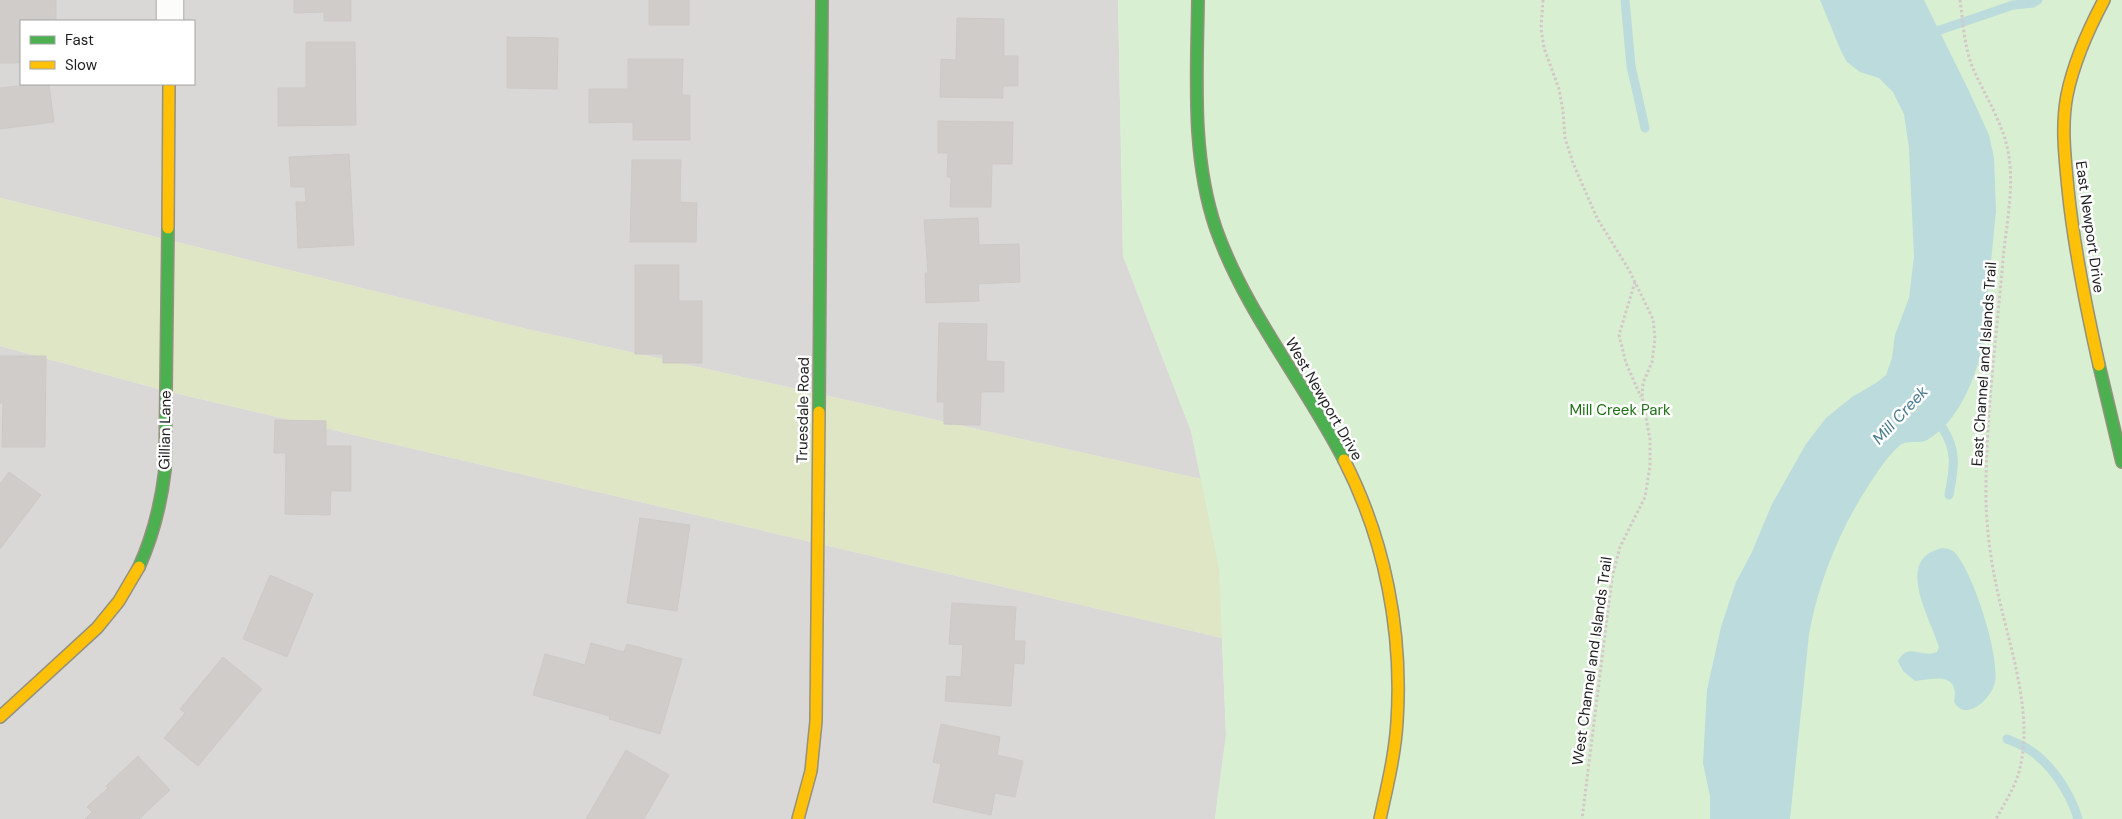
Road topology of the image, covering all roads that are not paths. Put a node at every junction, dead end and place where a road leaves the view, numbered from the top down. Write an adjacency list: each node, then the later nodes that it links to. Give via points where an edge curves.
1 (170, 0): 5 (street)
2 (822, 0): 9 (street, Truesdale Road, via 816,721 811,770)
3 (1198, 0): 10 (street, West Newport Drive, via 1197,108 1202,175 1217,229 1245,294 1333,440 1365,505 1385,568 1395,630 1399,698 1390,787)
4 (2104, 0): 7 (street, East Newport Drive, via 2075,64 2065,110 2065,158 2079,272)
5 (170, 20)
6 (169, 85): 8 (street, Gillian Lane, via 165,470 152,537 135,577 107,617)
7 (2122, 462)
8 (0, 717)
9 (798, 819)
10 (1380, 819)

